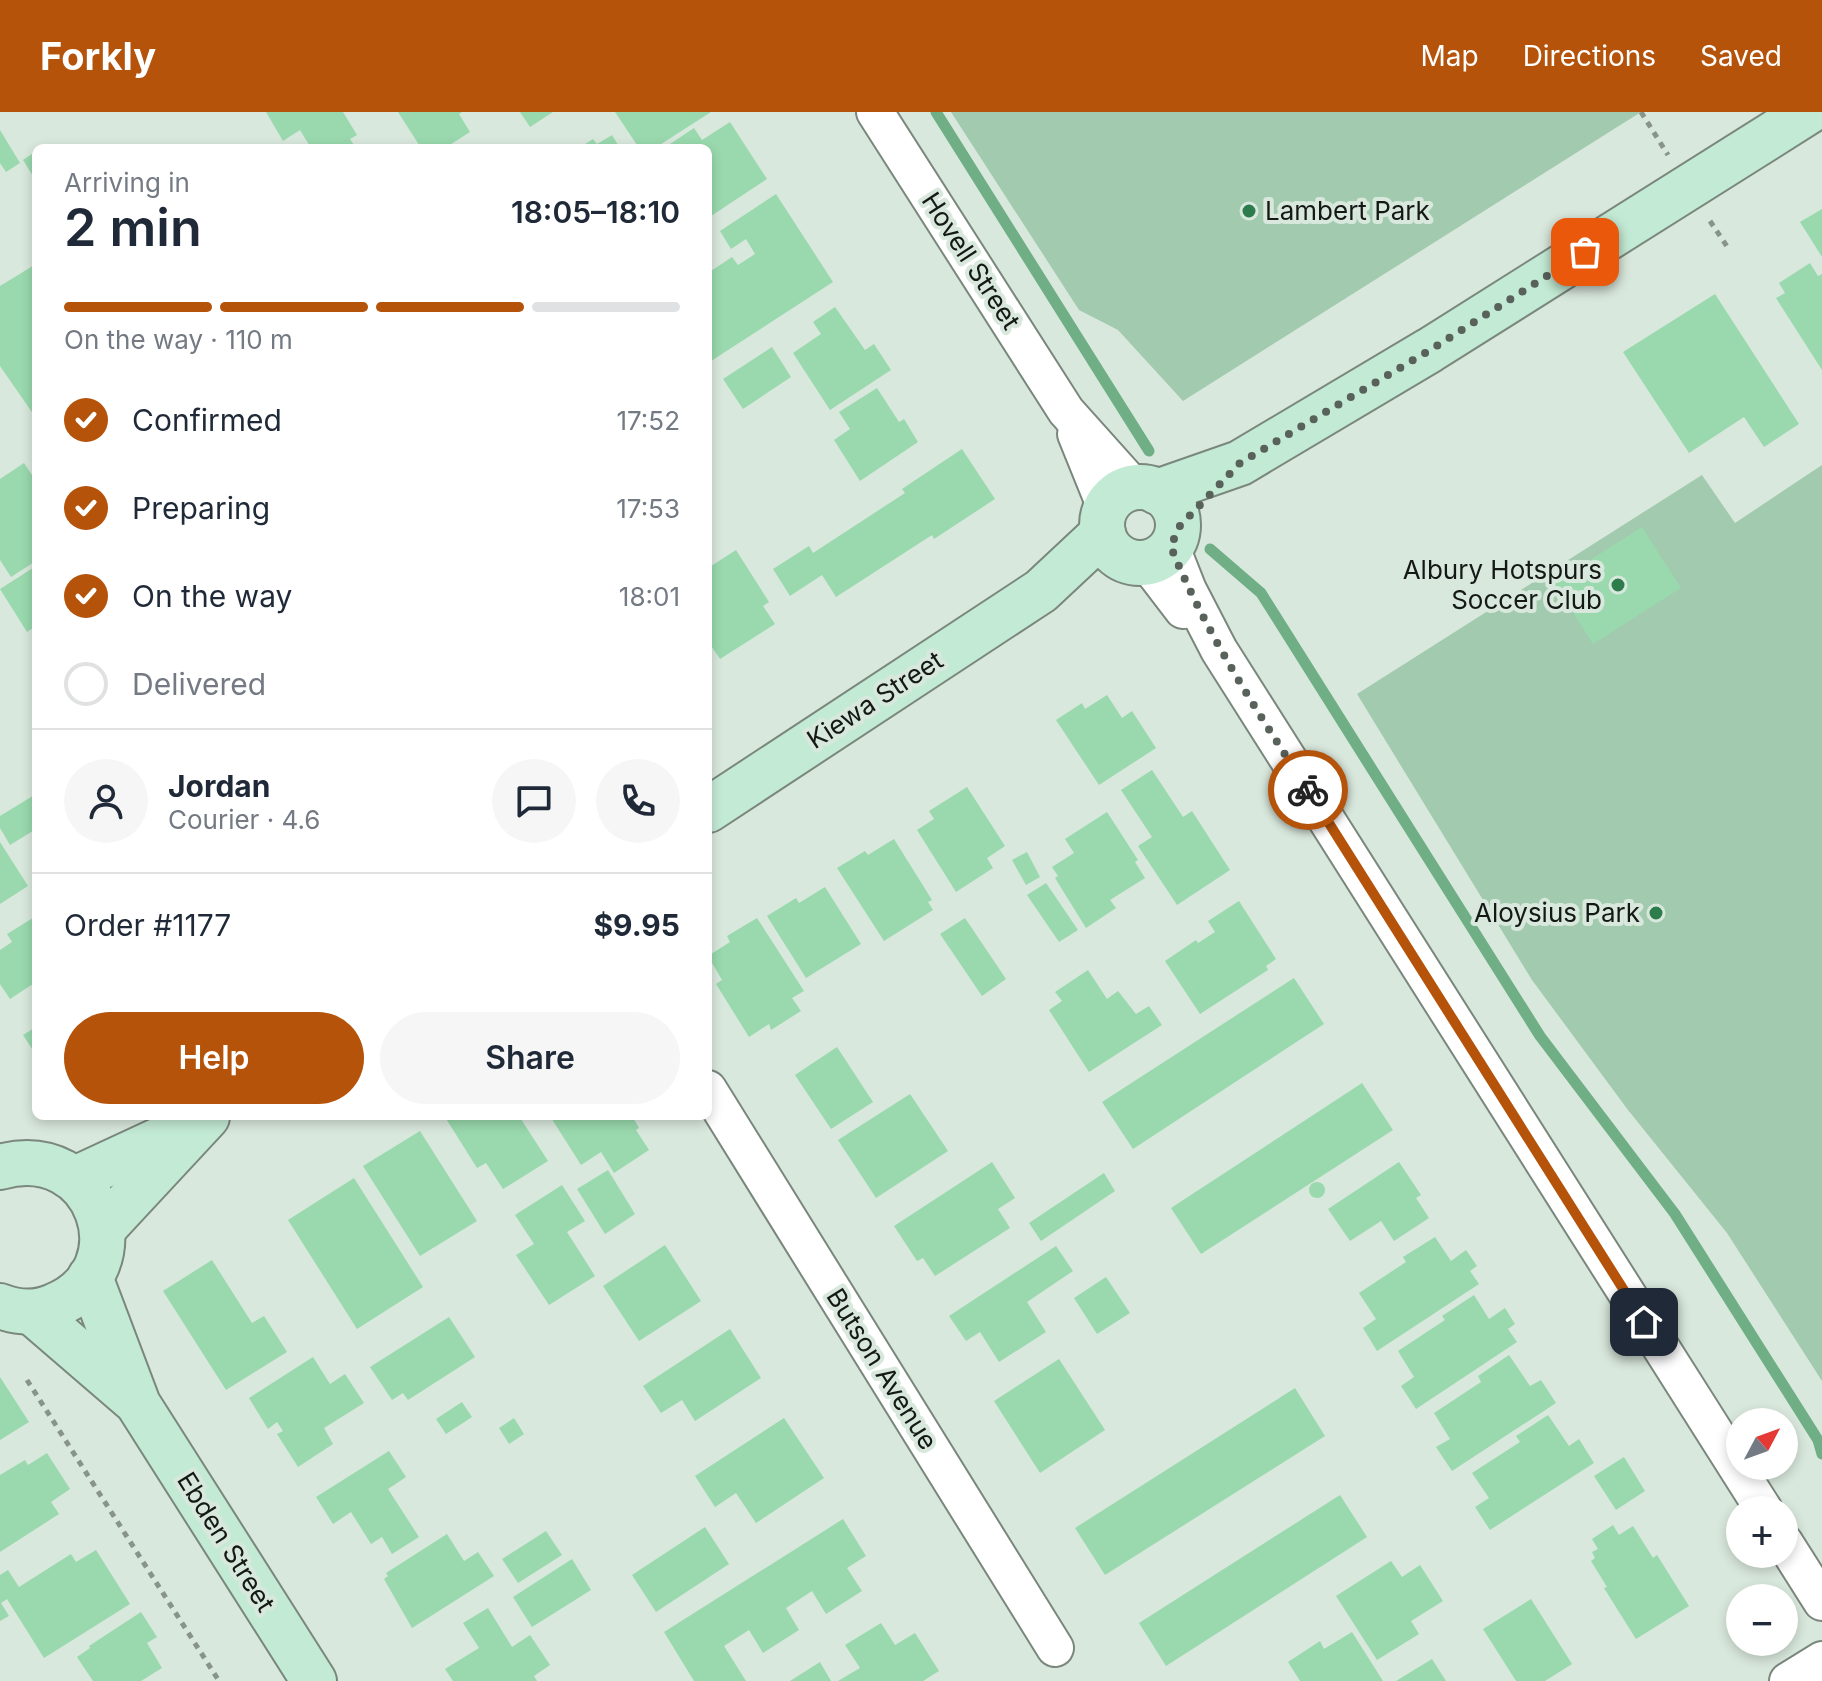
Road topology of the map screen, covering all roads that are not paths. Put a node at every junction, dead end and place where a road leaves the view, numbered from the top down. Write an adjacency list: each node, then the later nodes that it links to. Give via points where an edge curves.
1 (875, 112): 3 (street, Hovell Street)
2 (1808, 112): 3 (street, Kiewa Street)
3 (1140, 528): 4 (street, Kiewa Street); 14 (street, Hovell Street, via 1188,590 1219,650)
4 (712, 807)
5 (712, 1095): 17 (street, Butson Avenue)
6 (202, 1120): 9 (street)
7 (205, 1120): 10 (street)
8 (7, 1156): 9 (street, via 59,1169)
9 (75, 1179): 10 (street, via 89,1194)
10 (102, 1230): 11 (street, via 102,1247)
11 (90, 1277): 12 (street, via 66,1302); 13 (street, Ebden Street)
12 (16, 1309): 13 (street, Ebden Street)
13 (138, 1404): 19 (street, Ebden Street)
14 (1755, 1496)
15 (1798, 1564): 16 (street)
16 (1822, 1602)
17 (1055, 1648)
18 (1822, 1660): 20 (street)
19 (314, 1681)
20 (1788, 1681)

